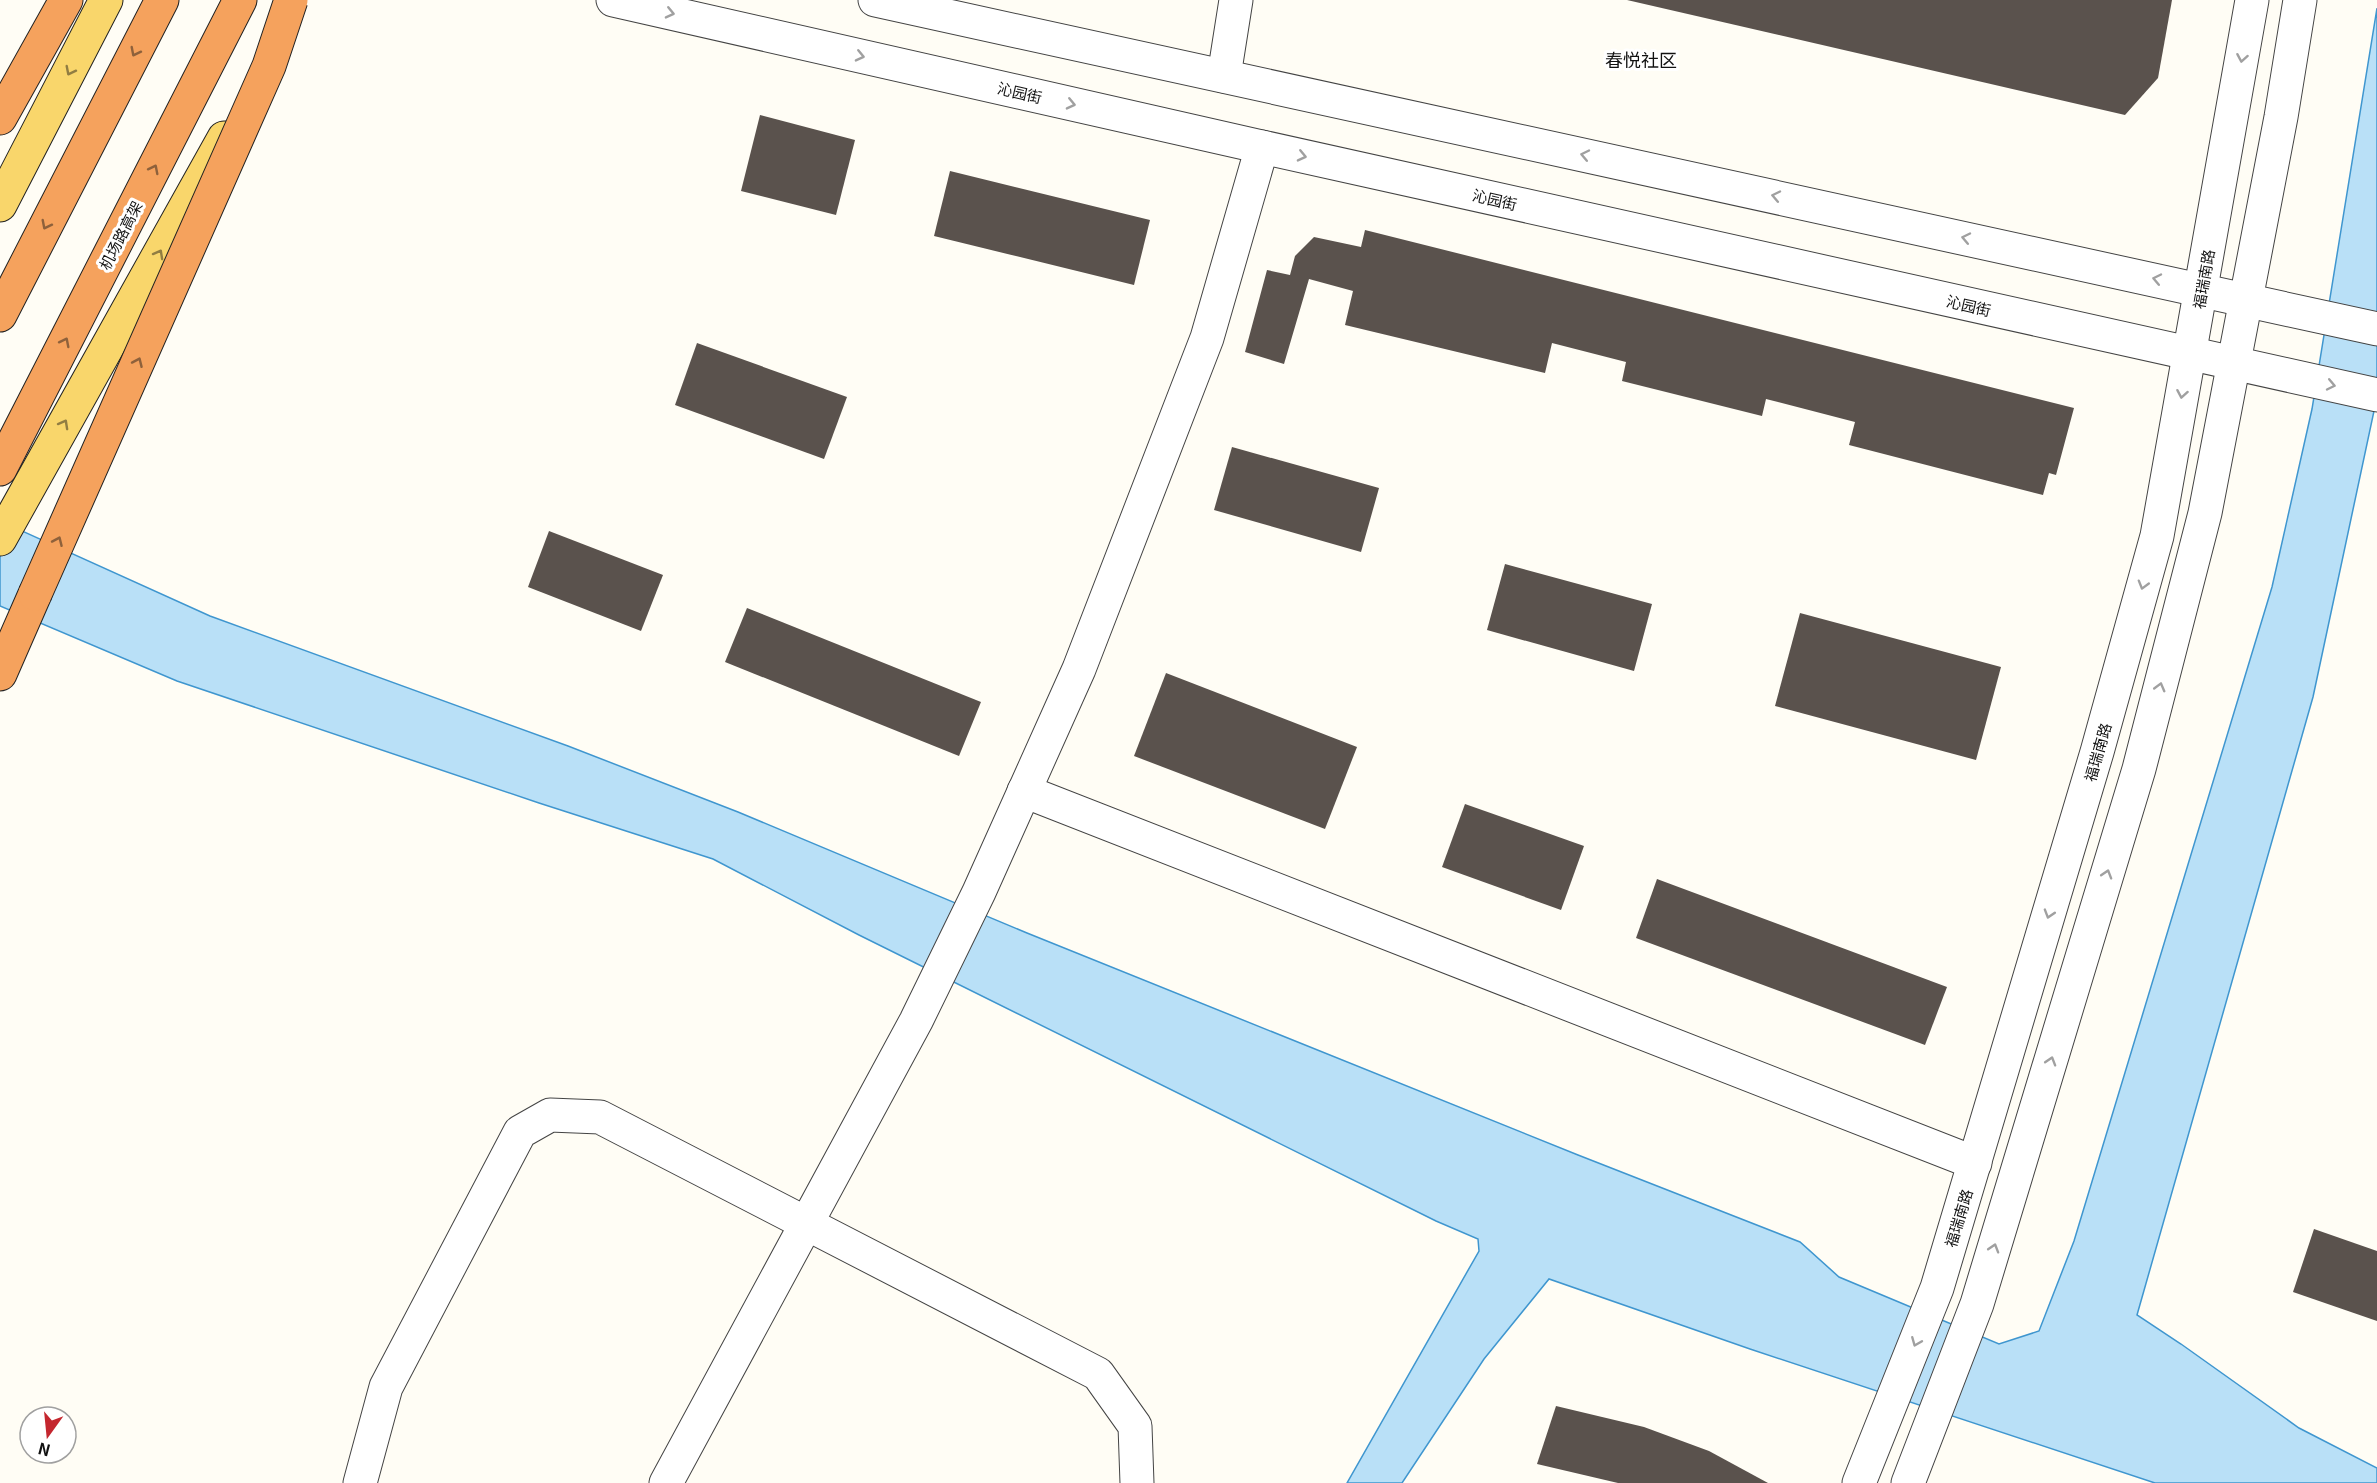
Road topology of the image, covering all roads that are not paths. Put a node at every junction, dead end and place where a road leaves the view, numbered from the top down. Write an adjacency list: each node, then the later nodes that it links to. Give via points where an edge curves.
1 (66, 0): 13 (highway)
2 (106, 0): 15 (main road, one-way to 15)
3 (162, 0): 18 (highway, one-way to 18)
4 (240, 0): 23 (highway, 机场路高架, one-way to 4)
5 (291, 0): 25 (highway, one-way to 5, bridge, via 269,66)
6 (301, 0): 24 (main road, one-way to 6)
7 (613, 0): 14 (street, 沁园街, one-way to 14)
8 (874, 0): 12 (street)
9 (1236, 0): 12 (street)
10 (2252, 0): 16 (street, 福瑞南路, one-way to 16)
11 (2300, 0): 17 (street)
12 (1224, 76): 16 (street, one-way to 12)
13 (0, 118)
14 (1262, 147): 20 (street, 沁园街, one-way to 20); 28 (street, via 1207,338 1079,669)
15 (0, 205)
16 (2201, 289): 17 (street); 20 (street, 福瑞南路)
17 (2246, 299): 19 (street); 21 (street)
18 (0, 315)
19 (2377, 329)
20 (2189, 354): 21 (street, 沁园街); 29 (street, 福瑞南路, one-way to 29, via 2157,536)
21 (2234, 363): 22 (street, 沁园街, one-way to 22); 31 (street, one-way to 21, via 1977,1304 2139,770 2205,513)
22 (2377, 395)
23 (0, 469)
24 (0, 539)
25 (35, 594): 26 (highway); 27 (highway)
26 (0, 643)
27 (0, 674)
28 (1024, 791): 29 (street); 30 (street, via 916,1021)
29 (1975, 1163): 35 (street, 福瑞南路, one-way to 35, via 1937,1288)
30 (807, 1223): 32 (street, via 600,1117 550,1115 520,1132 386,1387); 33 (street); 34 (street, via 1098,1374 1135,1426)
31 (1913, 1469)
32 (360, 1483)
33 (666, 1483)
34 (1137, 1483)
35 (1859, 1483)

